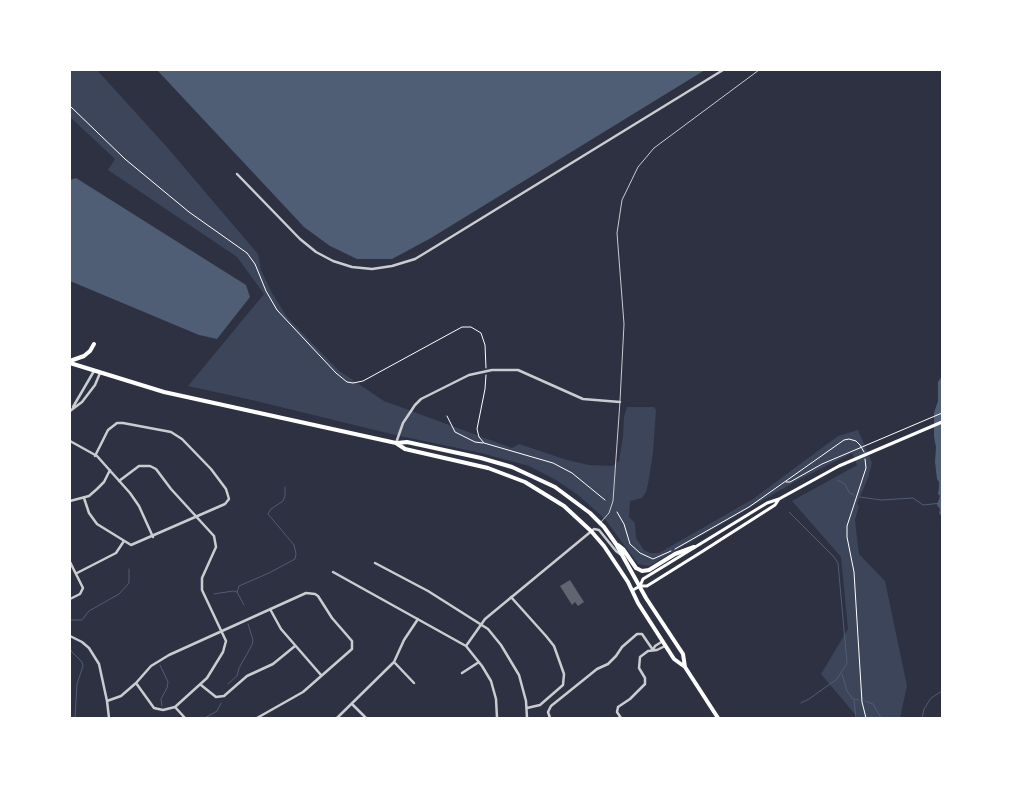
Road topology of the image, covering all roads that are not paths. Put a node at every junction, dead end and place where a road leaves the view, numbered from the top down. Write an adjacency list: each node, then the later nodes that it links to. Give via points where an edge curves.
1 (723, 70): 3 (street, via 425,253 392,266 360,268 326,258 300,239)
2 (759, 70): 8 (lane, via 654,148 626,189 617,233 624,324)
3 (237, 174)
4 (94, 344): 5 (main road, via 84,356)
5 (70, 362): 6 (main road)
6 (94, 370): 7 (main road); 9 (street)
7 (100, 373): 9 (street, via 82,402); 12 (main road, via 164,392)
8 (620, 402): 12 (street, via 583,399 518,370 492,370 469,375 421,399 403,422); 20 (lane, via 613,501 609,513)
9 (71, 410)
10 (942, 422): 17 (main road, via 818,476)
11 (70, 441): 13 (street)
12 (396, 443): 20 (main road, via 407,442 475,456 519,469 570,497); 21 (main road, via 405,449 488,468 525,482 564,506)
13 (95, 456): 14 (street); 19 (street, via 108,430 117,424 177,435 211,469 229,496 225,504)
14 (110, 470): 15 (street); 16 (street, via 104,482)
15 (119, 481): 19 (street, via 139,466 150,466); 22 (street, via 139,506)
16 (84, 498): 18 (street); 23 (street, via 93,519)
17 (779, 499): 25 (main road); 31 (main road, via 775,505 703,551 647,586)
18 (70, 501)
19 (196, 516): 22 (street); 38 (street, via 216,542 202,578 202,590)
20 (600, 523): 24 (main road)
21 (591, 531): 26 (street, via 598,529); 32 (main road); 33 (street)
22 (153, 537): 23 (street, via 131,545)
23 (124, 541): 30 (street, via 116,553)
24 (616, 544): 25 (main road, via 642,571); 26 (main road)
25 (694, 547): 31 (main road, via 643,579)
26 (623, 556): 31 (main road)
27 (70, 562): 30 (street)
28 (375, 563): 37 (street)
29 (333, 572): 36 (street)
30 (76, 573): 34 (street, via 83,588)
31 (640, 586): 32 (main road); 46 (main road, via 683,654)
32 (633, 590): 40 (main road)
33 (511, 597): 37 (street); 55 (street, via 550,641 564,674 563,685 540,705)
34 (70, 599)
35 (270, 609): 38 (street); 41 (street, via 277,624); 48 (street, via 306,593 315,594 352,641 351,650)
36 (418, 619): 42 (street); 44 (street)
37 (481, 624): 42 (street); 55 (street, via 502,645 514,666 522,684)
38 (222, 630): 49 (street, via 156,662); 51 (street, via 226,647)
39 (70, 636): 52 (street, via 82,642 95,656)
40 (665, 643): 43 (street); 46 (main road, via 674,659)
41 (296, 646): 48 (street); 51 (street, via 273,664 245,677 224,696 216,697)
42 (466, 646): 45 (street)
43 (653, 650): 63 (street, via 642,634 637,634 608,664 551,706); 64 (street, via 640,657 639,668 645,684 618,707)
44 (394, 662): 50 (street); 53 (street)
45 (479, 662): 47 (street); 61 (street, via 493,686)
46 (686, 667): 65 (main road)
47 (462, 673)
48 (321, 675): 58 (street, via 294,698)
49 (136, 683): 52 (street, via 121,696); 54 (street, via 154,708)
50 (414, 683)
51 (201, 685): 54 (street)
52 (107, 701): 56 (street)
53 (352, 704): 59 (street); 60 (street)
54 (176, 707): 57 (street)
55 (526, 708): 62 (street)
56 (109, 718)
57 (185, 718)
58 (256, 718)
59 (337, 718)
60 (366, 718)
61 (497, 718)
62 (527, 718)
63 (550, 718)
64 (620, 718)
65 (718, 718)

